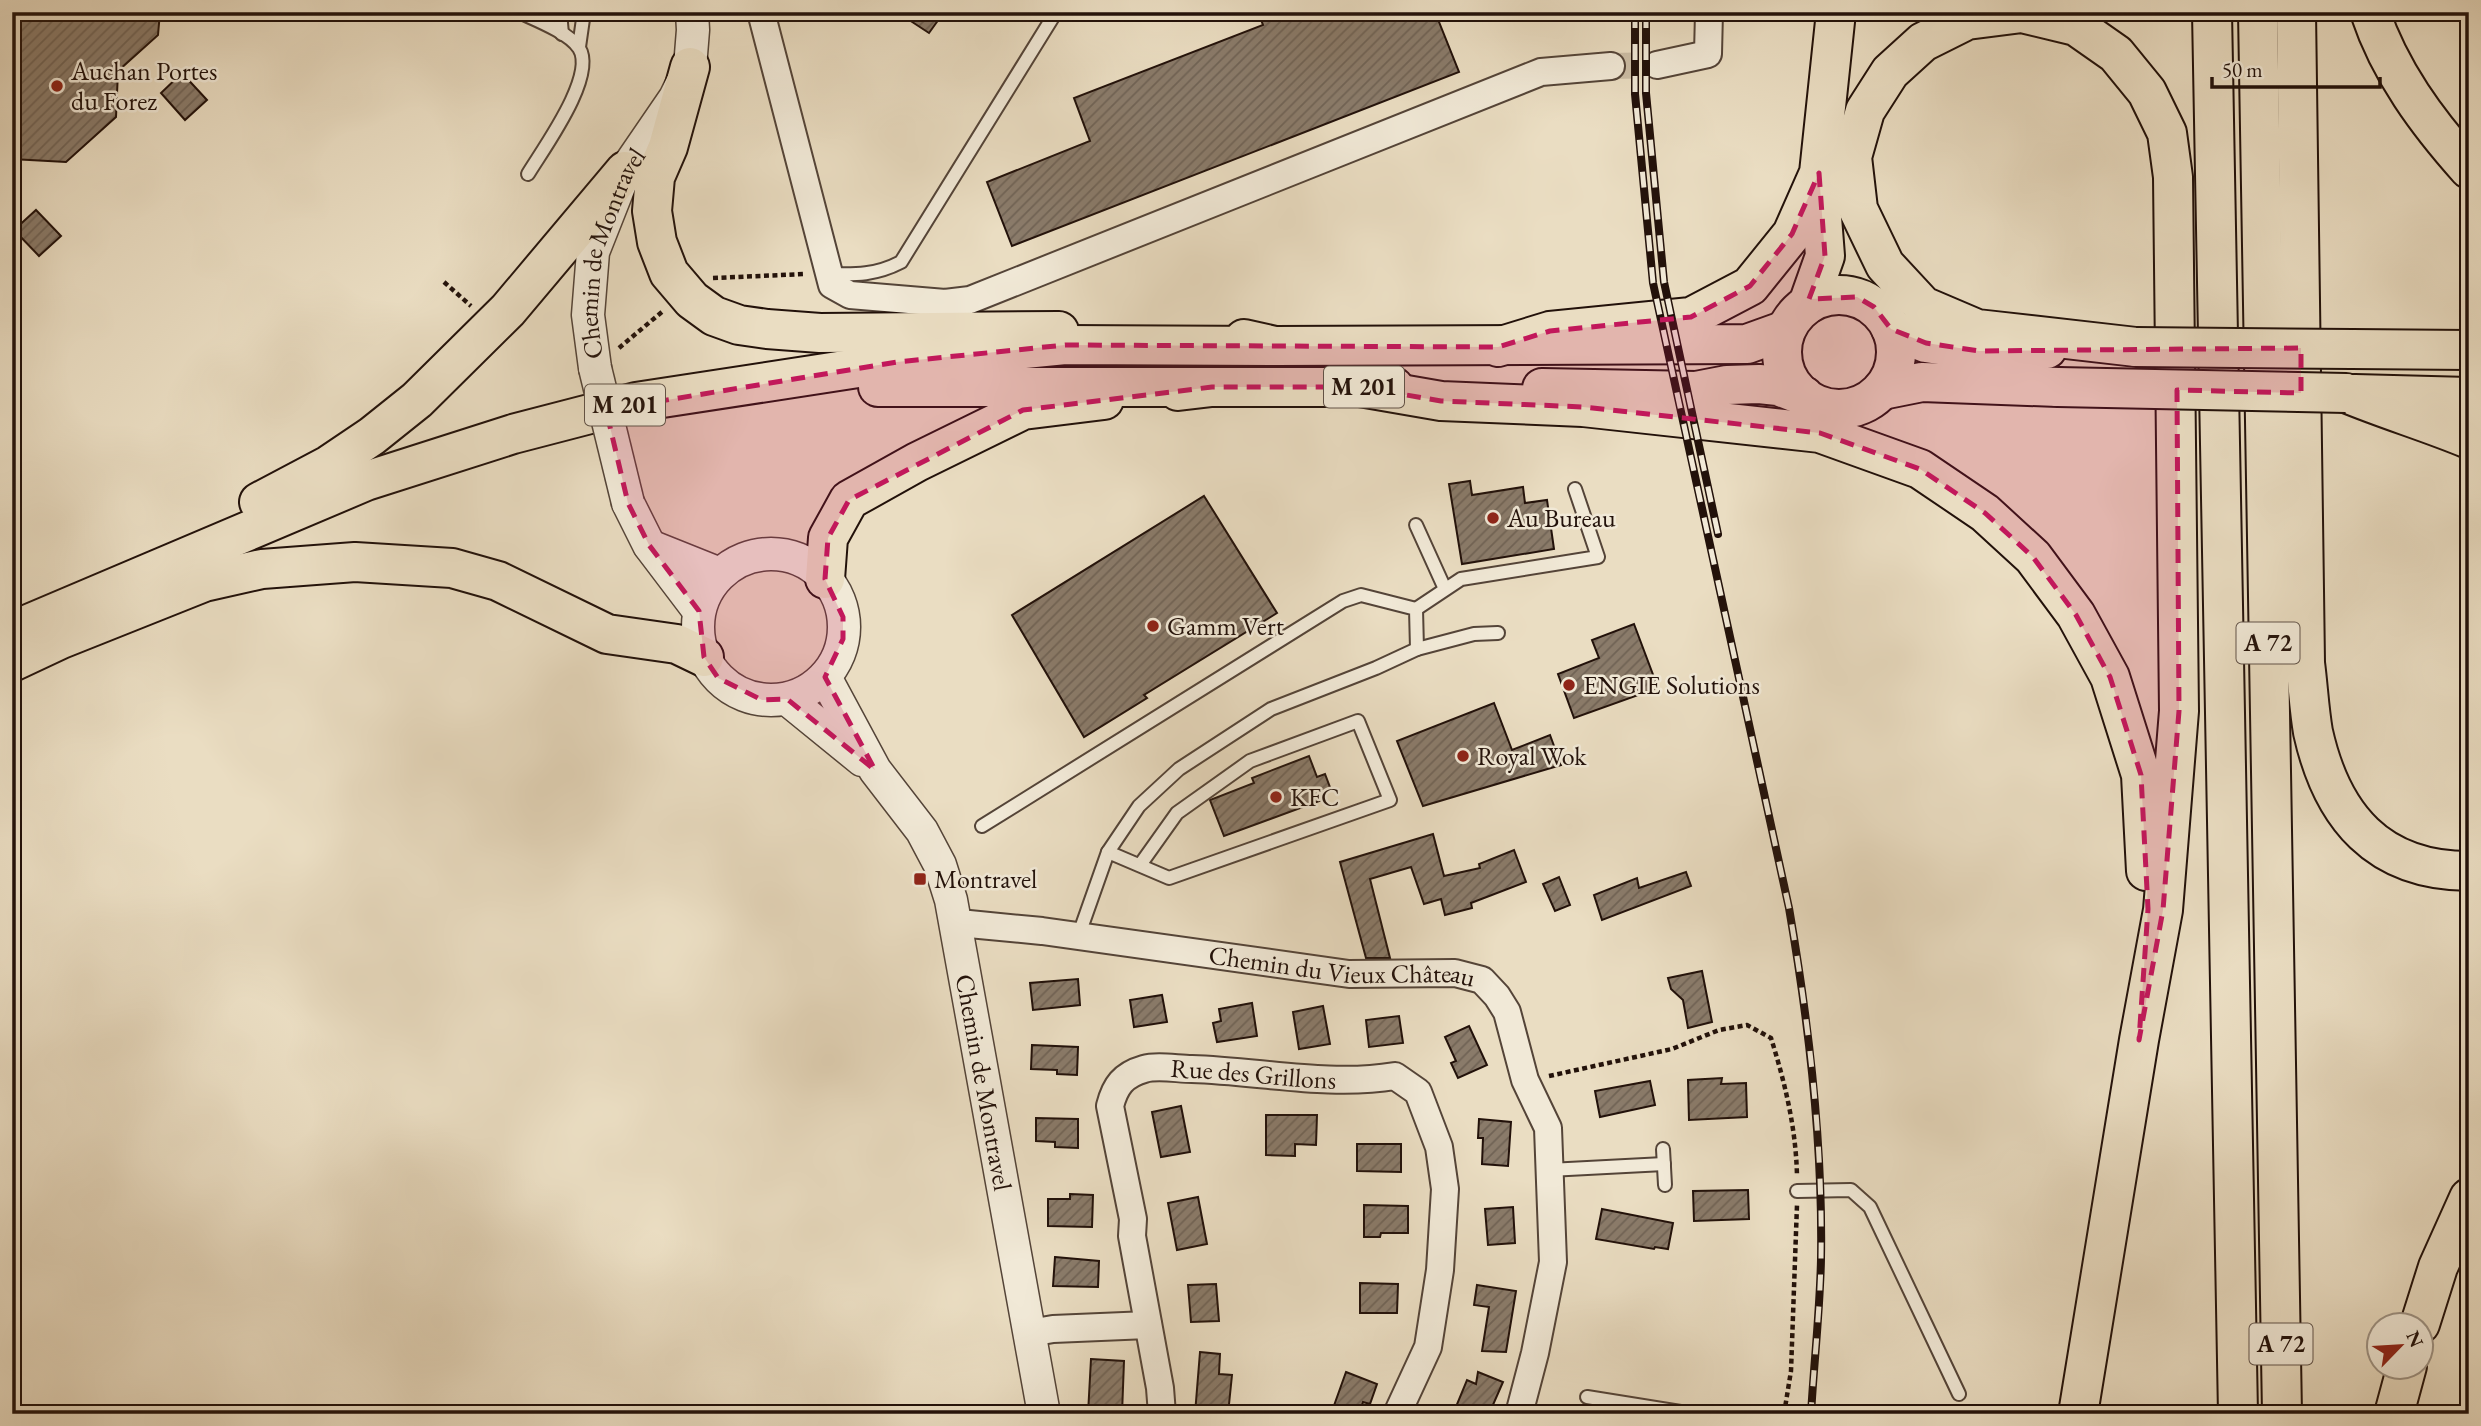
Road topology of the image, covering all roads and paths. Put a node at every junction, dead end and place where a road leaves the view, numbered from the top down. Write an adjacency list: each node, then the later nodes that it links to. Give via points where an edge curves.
1 (519, 12): 15 (lane)
2 (560, 12): 15 (lane)
3 (584, 12): 16 (lane)
4 (692, 12): 18 (street, Chemin de Montravel)
5 (761, 12): 24 (street)
6 (1056, 12): 24 (lane, via 901,261 864,275)
7 (1709, 12): 17 (street, via 1708,54)
8 (1836, 12): 22 (main road)
9 (2212, 12): 84 (main road, A 72)
10 (2258, 12): 85 (main road, A 72)
11 (2296, 12): 60 (main road, via 2305,663 2313,731 2328,780 2350,818 2378,847 2441,871)
12 (2370, 12): 20 (main road, via 2394,70 2435,131)
13 (2465, 12): 14 (lane)
14 (2469, 19)
15 (562, 34): 16 (lane)
16 (579, 47): 23 (lane, via 583,60 578,88)
17 (1657, 65)
18 (690, 66): 21 (street, Chemin de Montravel, via 675,98); 29 (main road, via 655,177 652,211 669,273 692,300 714,316 739,325 820,333 1209,331)
19 (1611, 66): 24 (street, via 1541,72 970,300 945,303 850,295 832,285)
20 (2469, 169)
21 (625, 171): 42 (street, Chemin de Montravel, bridge, via 593,253 588,315 595,368 628,503); 48 (main road, via 508,310 417,400 372,436 329,465)
22 (1819, 173): 27 (main road, via 1825,256); 30 (main road, via 1792,234 1750,286 1691,317 1550,331)
23 (528, 174)
24 (829, 274)
25 (444, 282): 26 (path)
26 (478, 313)
27 (1797, 317): 28 (main road, via 1821,297 1857,297 1874,307); 30 (main road, M 201, via 1746,344); 37 (main road, via 1782,350 1783,363 1790,381)
28 (1891, 329): 31 (main road, via 1926,343 1979,351); 35 (main road, via 1895,363)
29 (1275, 346): 30 (main road, M 201); 48 (main road, M 201, via 1065,345 897,362 636,402 366,481)
30 (1498, 347)
31 (2136, 347): 32 (main road, bridge); 63 (main road, via 1977,329 1923,306 1885,265 1858,209 1852,157 1865,111 1890,72 1923,42 1967,20 2022,13 2076,26 2116,54 2147,92 2166,133 2174,191 2179,711 2163,910)
32 (2469, 350)
33 (1212, 387): 34 (main road, M 201); 44 (main road, via 1023,410 929,456 849,500 828,538); 51 (main road, M 201, via 894,385 774,396 630,417 375,493 153,584)
34 (1360, 387): 37 (main road, M 201, via 1696,391 1759,384); 63 (main road, via 1441,401 1583,408 1820,433 1920,469 1985,513 2033,557 2076,615 2110,677 2141,775 2148,909)
35 (1882, 390): 36 (main road, bridge, via 1922,382); 37 (main road, via 1842,409 1822,406)
36 (2346, 393): 38 (main road); 39 (main road)
37 (1804, 396)
38 (2469, 397)
39 (2469, 439)
40 (1575, 489): 45 (lane, via 1598,557 1461,579)
41 (1416, 524): 45 (lane)
42 (649, 545): 43 (street); 47 (street, Chemin de Montravel)
43 (720, 574): 44 (street, via 763,554 786,555); 47 (street)
44 (825, 579): 54 (street, via 844,617 837,659)
45 (1445, 589): 46 (lane)
46 (1416, 609): 50 (lane); 57 (lane, via 1361,595 1343,601)
47 (699, 611): 52 (street, via 698,635)
48 (26, 625)
49 (1499, 633): 50 (lane, via 1474,634)
50 (1417, 649): 58 (lane, via 1271,709 1179,769 1139,806)
51 (12, 651)
52 (704, 657): 53 (main road, via 677,644 607,634 498,581 452,568 355,562 262,569 204,582); 55 (street, via 718,678 738,693 762,700)
53 (12, 662)
54 (825, 677): 55 (street, via 808,691); 56 (street, Chemin de Montravel)
55 (787, 699): 56 (street, Chemin de Montravel)
56 (875, 770): 61 (street, Chemin de Montravel, via 922,831 940,865)
57 (982, 826)
58 (1108, 852): 59 (lane); 62 (lane)
59 (1140, 865): 59 (lane, via 1177,813 1250,761 1358,720 1390,800 1169,878)
60 (2469, 871)
61 (958, 926): 62 (street, Chemin du Vieux Château); 73 (street, Chemin de Montravel)
62 (1078, 937): 64 (street, Chemin du Vieux Château, via 1349,974 1455,973 1482,980 1507,1012)
63 (2139, 1040): 83 (main road)
64 (1525, 1080): 67 (street, Chemin du Vieux Château, via 1548,1128); 69 (path, via 1672,1049 1718,1030 1747,1025 1771,1038 1785,1083 1797,1154)
65 (1663, 1149): 66 (lane)
66 (1664, 1164): 67 (lane); 68 (lane)
67 (1549, 1170): 80 (street, Chemin du Vieux Château, via 1553,1262)
68 (1665, 1185)
69 (1797, 1191): 75 (lane, via 1851,1190 1870,1207); 82 (path, via 1791,1371)
70 (2469, 1198): 71 (main road, via 2438,1266)
71 (2425, 1310)
72 (1148, 1325): 73 (street); 78 (street, Rue des Grillons); 79 (street, Rue des Grillons, via 1110,1106 1114,1089 1145,1068 1304,1078 1395,1076 1418,1093 1439,1147 1445,1189 1440,1270 1428,1347)
73 (1030, 1333): 77 (street, Chemin de Montravel)
74 (2403, 1380): 86 (main road)
75 (1959, 1394)
76 (1587, 1397): 81 (lane)
77 (1044, 1414)
78 (1162, 1414)
79 (1397, 1414)
80 (1519, 1414)
81 (1693, 1414)
82 (1784, 1414)
83 (2078, 1414)
84 (2238, 1414)
85 (2283, 1414)
86 (2394, 1414)

